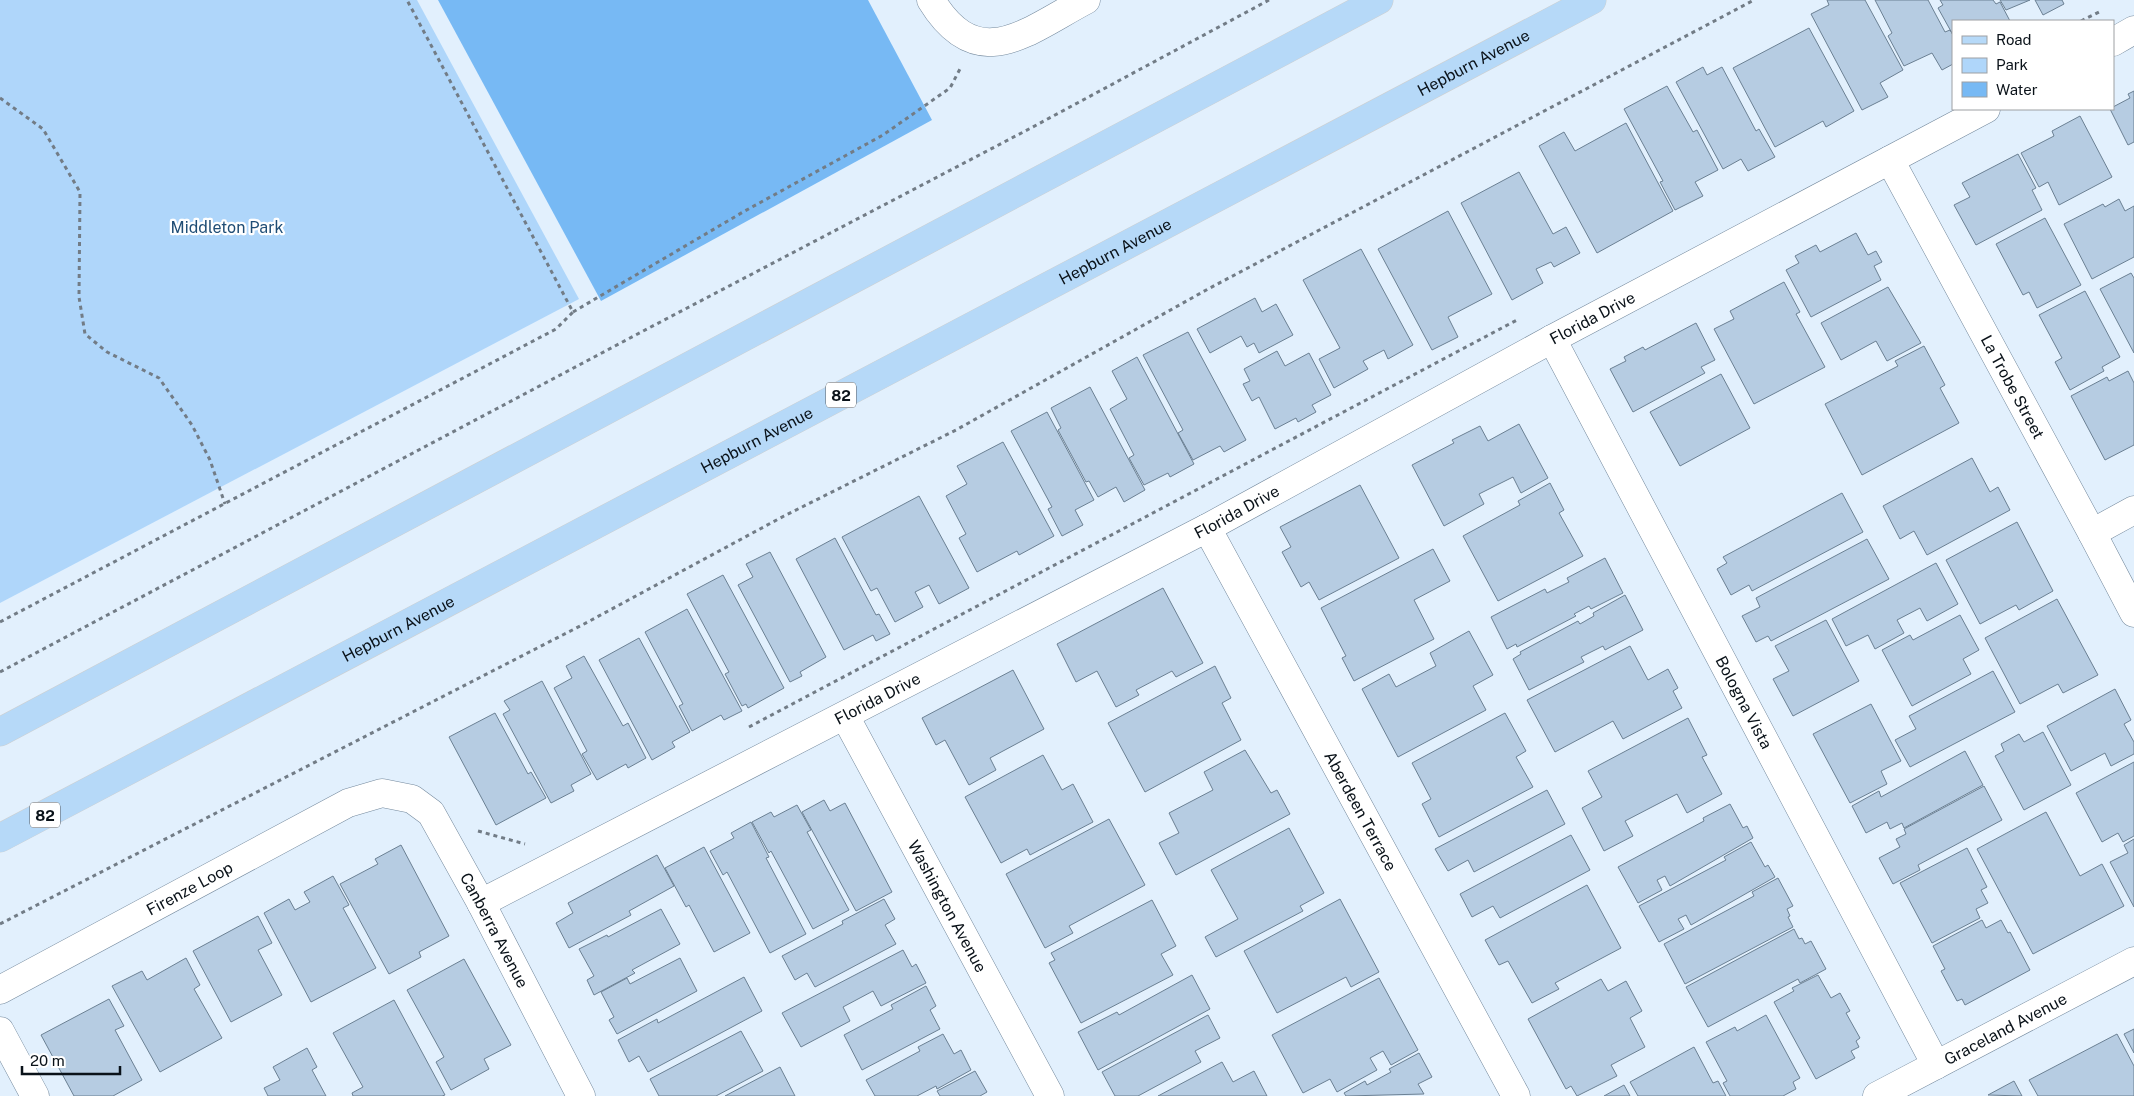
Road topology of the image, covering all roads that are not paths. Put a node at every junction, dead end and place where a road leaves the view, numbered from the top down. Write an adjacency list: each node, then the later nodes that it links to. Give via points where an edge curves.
1 (931, 0): 2 (street, via 959,33 974,41 992,43 1012,40)
2 (1086, 0)
3 (1379, 0): 15 (main road)
4 (1592, 0): 17 (main road, Hepburn Avenue / 82)
5 (2134, 30): 6 (street)
6 (2114, 41)
7 (1984, 110): 8 (street, Florida Drive)
8 (1890, 160): 9 (street, Florida Drive); 12 (street, La Trobe Street)
9 (1552, 340): 11 (street, Florida Drive); 22 (street, Bologna Vista)
10 (2134, 510): 12 (street)
11 (1207, 528): 14 (street, Florida Drive); 26 (street, Aberdeen Terrace)
12 (2092, 533): 13 (street, La Trobe Street)
13 (2134, 613)
14 (845, 716): 18 (street, Florida Drive); 25 (street, Washington Avenue)
15 (0, 732)
16 (382, 793): 18 (street, Canberra Avenue, via 412,798 431,813); 20 (street, Firenze Loop, via 348,803)
17 (0, 838)
18 (482, 903): 23 (street, Canberra Avenue)
19 (2134, 961): 22 (street, Graceland Avenue)
20 (0, 990)
21 (0, 1031): 24 (street)
22 (1936, 1065): 27 (street, Graceland Avenue)
23 (571, 1093)
24 (35, 1096)
25 (1050, 1096)
26 (1516, 1096)
27 (1877, 1096)

